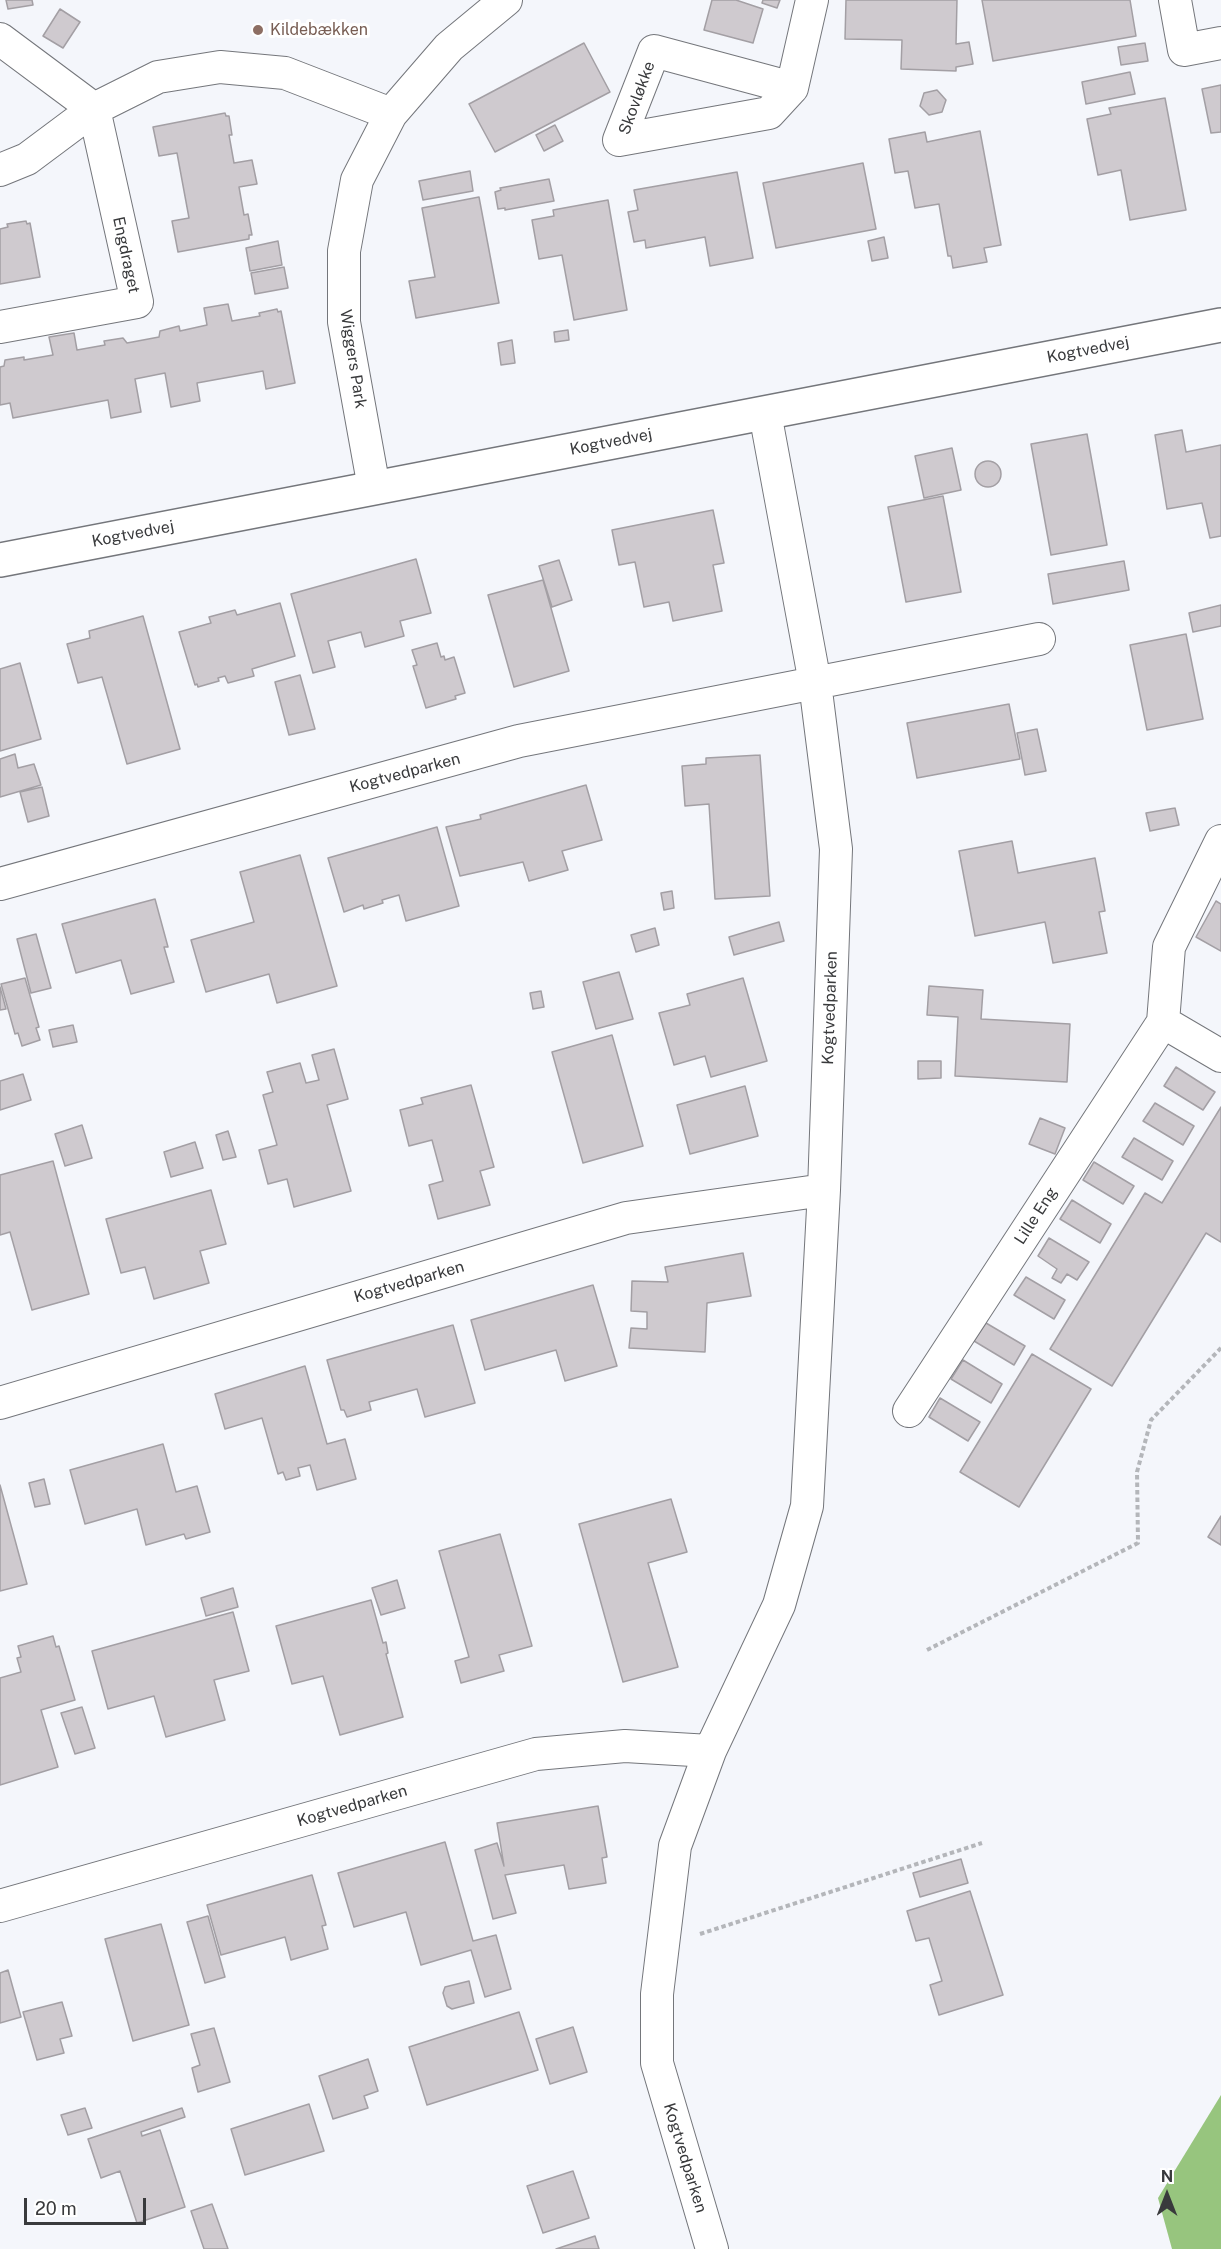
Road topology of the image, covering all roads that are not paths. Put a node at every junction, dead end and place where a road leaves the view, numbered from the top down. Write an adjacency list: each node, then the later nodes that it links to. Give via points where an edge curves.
1 (506, 0): 8 (street, Wiggers Park, via 449,47)
2 (812, 0): 6 (street, Skovløkke)
3 (1175, 0): 5 (street, via 1184,50)
4 (0, 39): 7 (street)
5 (1221, 43)
6 (792, 88): 6 (street, Skovløkke, via 654,51 619,140 769,113)
7 (94, 108): 8 (street, via 158,77 220,67 285,73); 9 (street, via 27,159); 11 (street, Engdraget, via 137,302)
8 (391, 114): 13 (street, Wiggers Park, via 357,180 344,251 344,322)
9 (0, 170)
10 (1221, 325): 12 (street, Kogtvedvej)
11 (0, 327)
12 (765, 413): 13 (street, Kogtvedvej); 16 (street, Kogtvedparken)
13 (374, 488): 14 (street, Kogtvedvej)
14 (0, 560)
15 (1039, 639): 16 (street, Kogtvedparken)
16 (815, 683): 18 (street, Kogtvedparken, via 519,741); 21 (street, Kogtvedparken, via 836,849)
17 (1221, 841): 19 (street, Lille Eng, via 1169,947)
18 (0, 884)
19 (1163, 1022): 20 (street); 23 (street, Lille Eng)
20 (1221, 1056)
21 (824, 1190): 22 (street, Kogtvedparken, via 626,1218); 24 (street, Kogtvedparken, via 807,1506 779,1605)
22 (0, 1403)
23 (909, 1411)
24 (710, 1751): 25 (street, Kogtvedparken, via 625,1746 536,1754); 26 (street, Kogtvedparken, via 675,1846 657,1994 657,2063)
25 (0, 1906)
26 (712, 2249)

